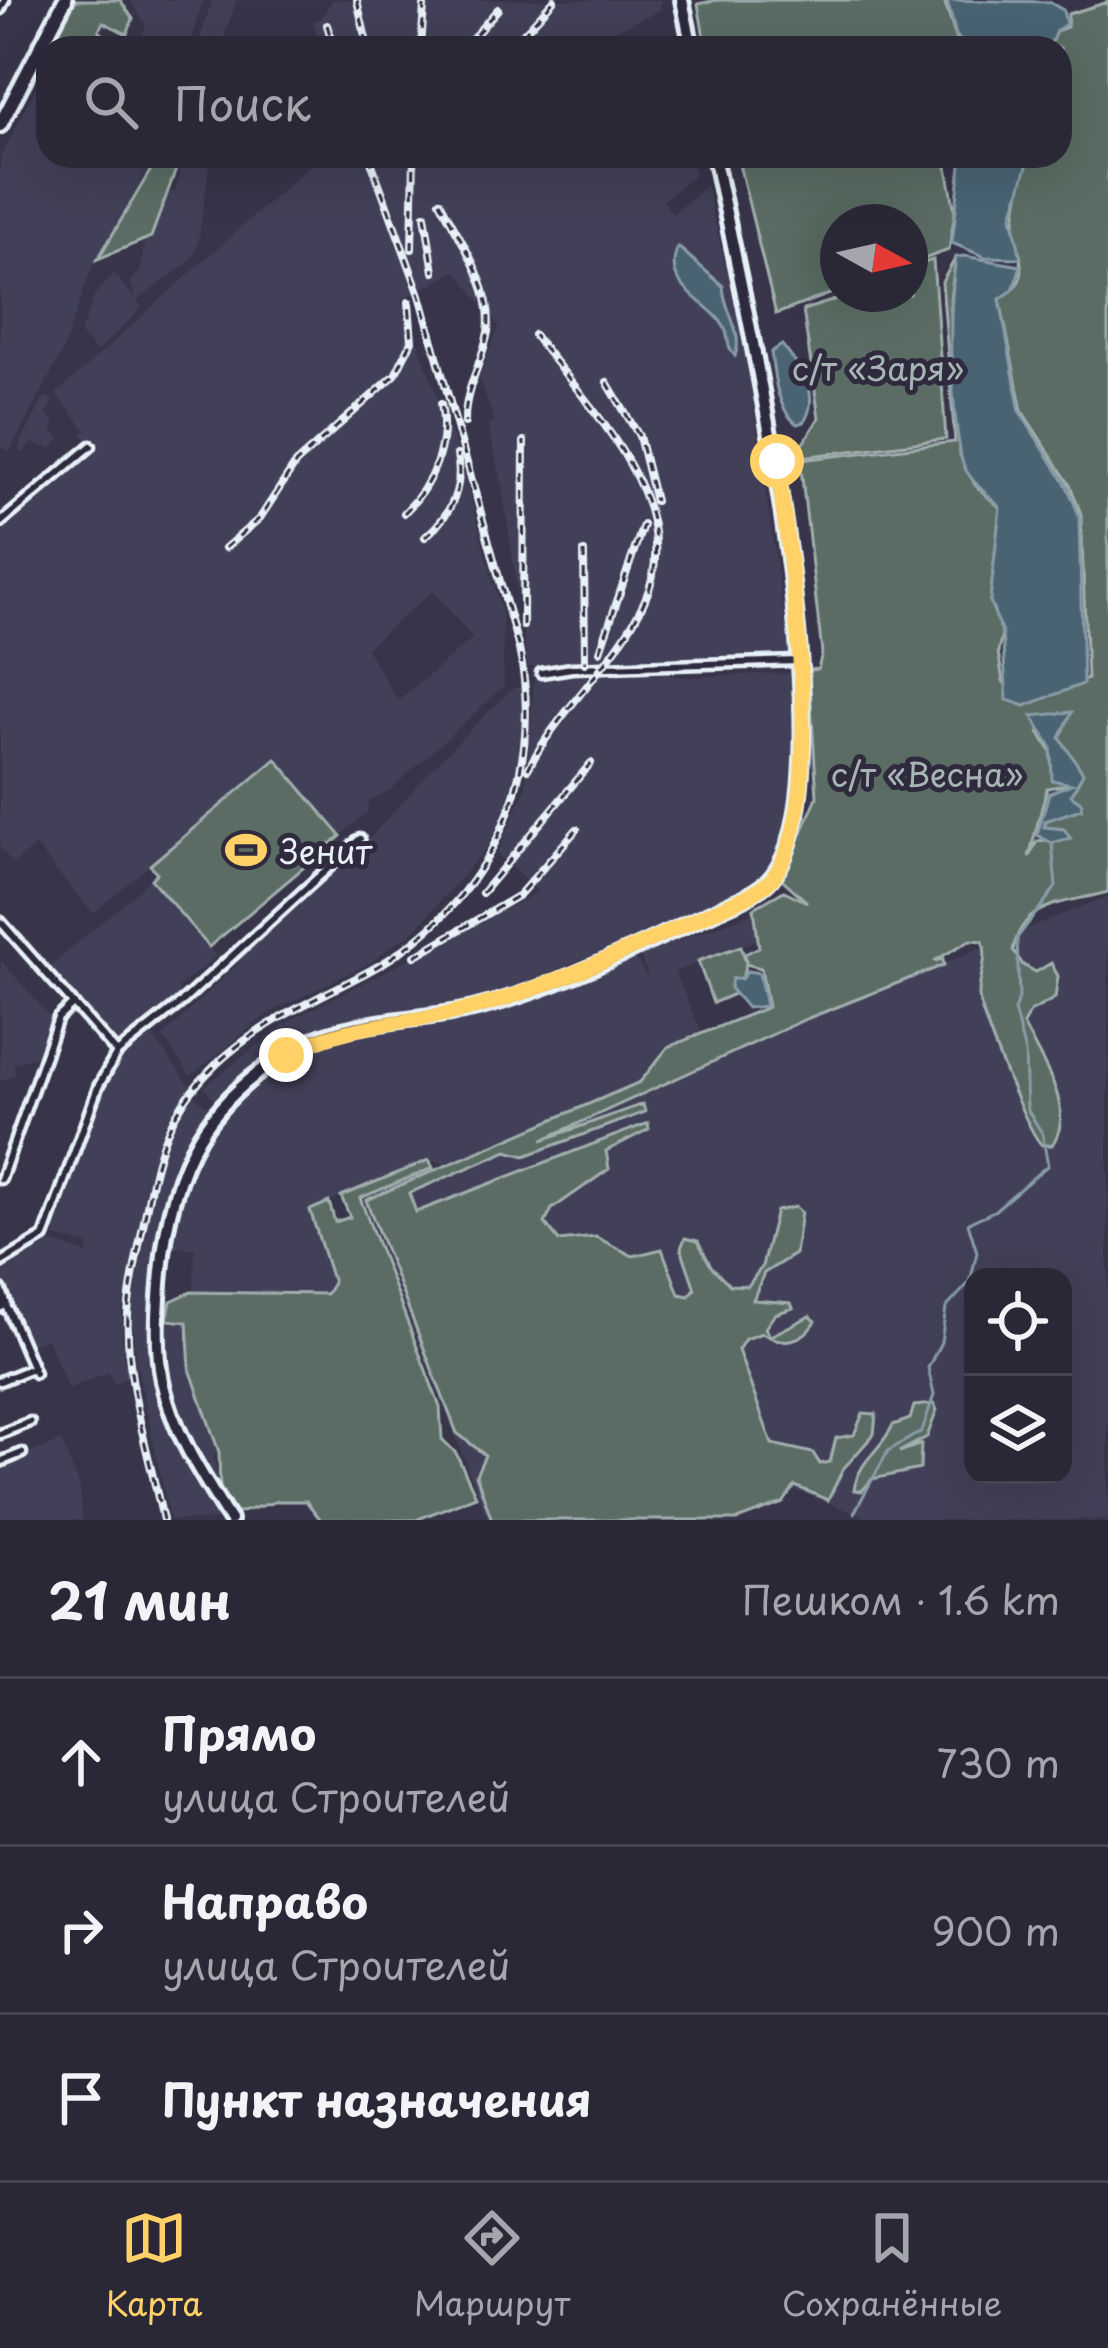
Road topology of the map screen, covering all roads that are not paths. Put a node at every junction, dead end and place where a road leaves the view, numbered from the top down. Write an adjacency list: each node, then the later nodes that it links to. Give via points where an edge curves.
1 (5, 0): 4 (street)
2 (62, 0): 5 (main road); 6 (main road)
3 (682, 0): 7 (main road)
4 (0, 10)
5 (42, 36)
6 (44, 36)
7 (690, 36)
8 (36, 47): 10 (main road)
9 (36, 52): 11 (main road)
10 (0, 111)
11 (0, 125)
12 (716, 168): 15 (main road, via 777,461)
13 (91, 446): 14 (street)
14 (0, 524)
15 (798, 661): 16 (street); 30 (main road, via 799,793 782,861 760,889 521,994 316,1039 251,1079 196,1137 165,1232 162,1380 185,1445)
16 (541, 674)
17 (360, 839): 20 (street)
18 (0, 922): 19 (street)
19 (73, 1004): 20 (street); 21 (street, via 58,1018)
20 (117, 1053): 22 (street, via 44,1237)
21 (2, 1179)
22 (0, 1263)
23 (0, 1290): 24 (street)
24 (3, 1305): 25 (street, via 33,1371)
25 (0, 1381)
26 (29, 1423): 27 (street)
27 (0, 1434)
28 (22, 1453): 29 (street)
29 (0, 1462)
30 (230, 1520)

